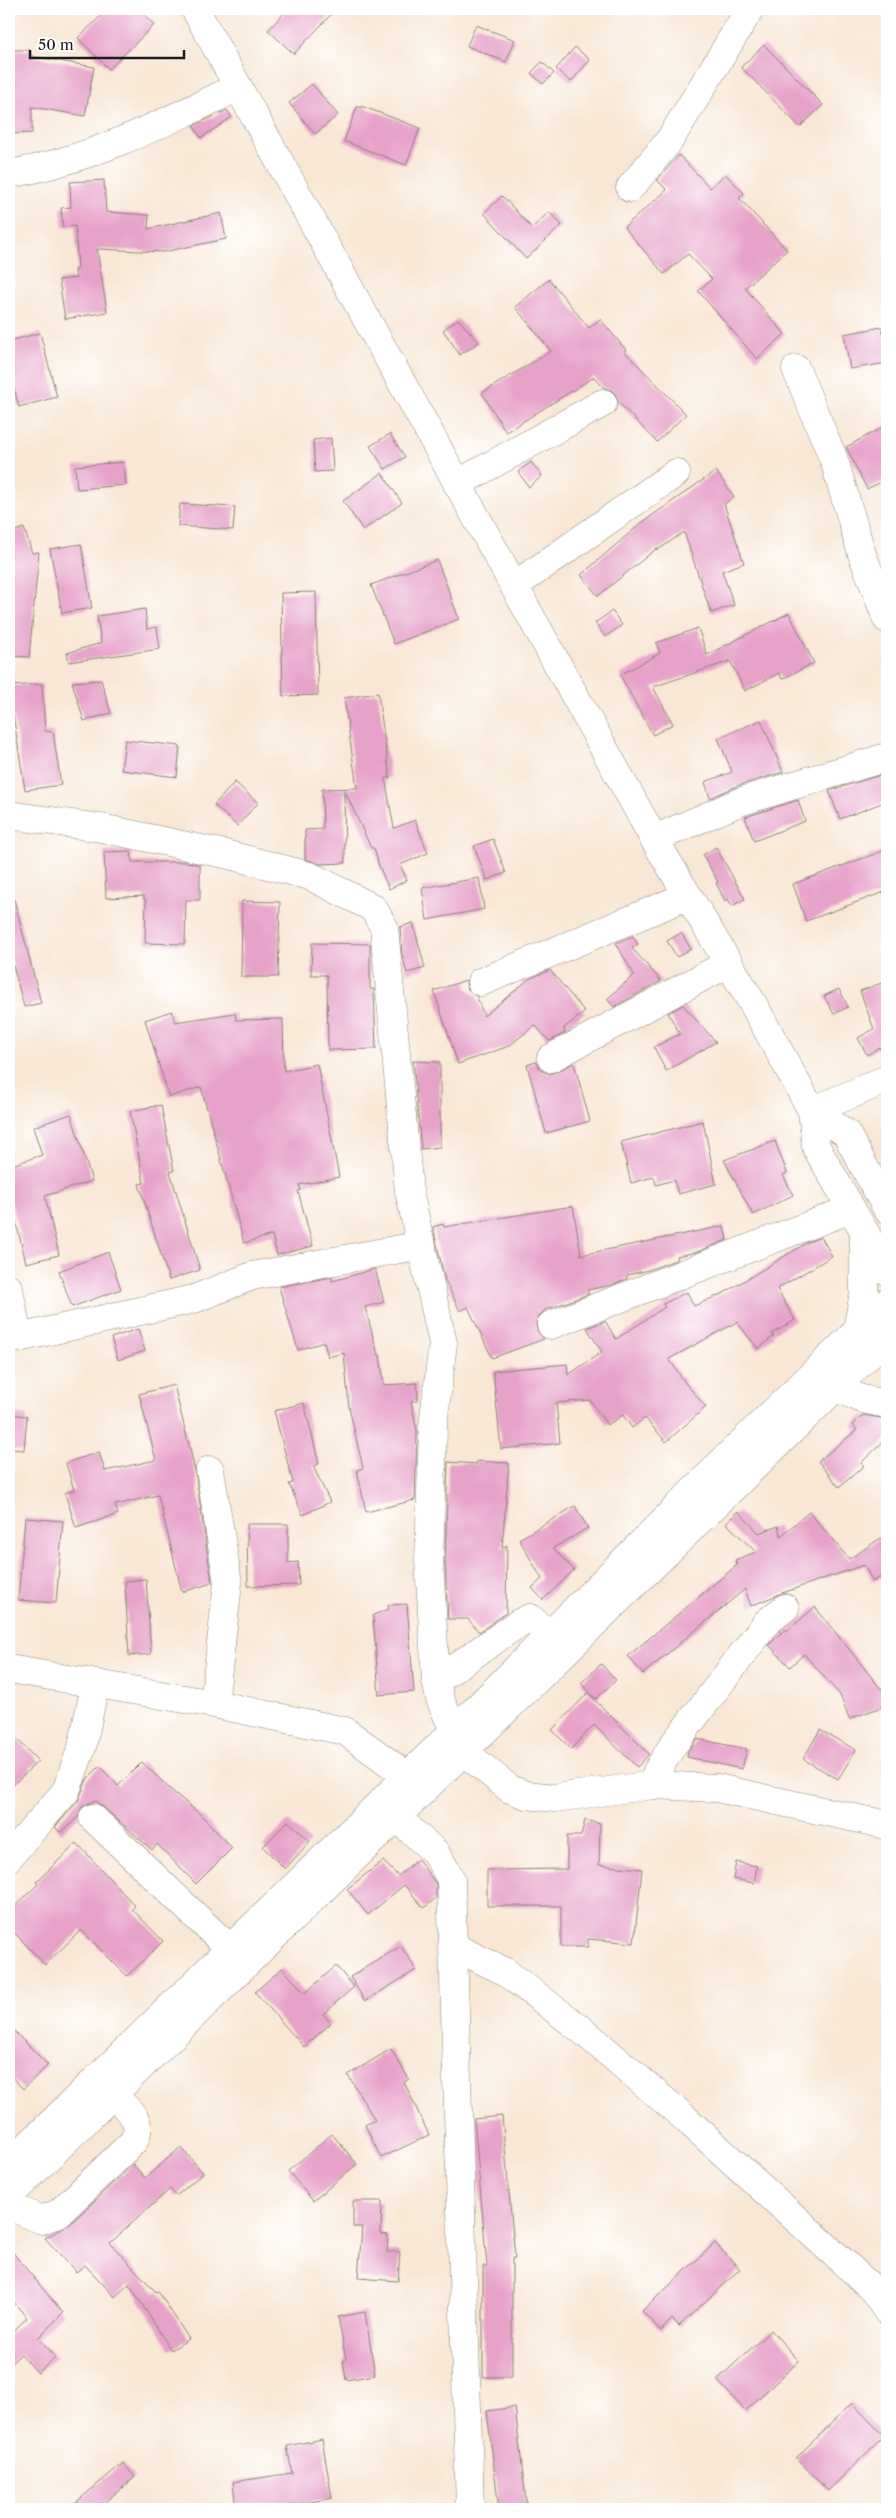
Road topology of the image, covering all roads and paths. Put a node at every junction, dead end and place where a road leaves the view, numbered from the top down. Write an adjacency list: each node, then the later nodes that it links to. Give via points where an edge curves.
1 (195, 9): 3 (street)
2 (750, 9): 5 (street, via 669,140)
3 (238, 87): 4 (street, via 153,129 96,152); 9 (street)
4 (9, 174)
5 (630, 188)
6 (796, 369): 11 (street, via 834,460 862,554)
7 (603, 403): 9 (street)
8 (676, 473): 10 (street)
9 (457, 484): 10 (street)
10 (514, 586): 14 (street)
11 (887, 619)
12 (887, 757): 14 (street, via 742,801)
13 (9, 816): 24 (street, via 101,828 225,854 310,876 374,908 384,927 409,1191)
14 (654, 839): 15 (street)
15 (688, 896): 16 (street); 17 (street)
16 (729, 963): 18 (street); 20 (street)
17 (481, 982)
18 (551, 1058)
19 (887, 1079): 20 (street)
20 (812, 1111): 21 (street, via 816,1148); 22 (street, via 846,1133)
21 (851, 1209): 23 (street); 28 (street)
22 (887, 1209)
23 (864, 1232): 25 (street); 29 (street, via 864,1294)
24 (422, 1245): 31 (street, via 252,1276 194,1299); 39 (street, via 443,1342 433,1426 429,1561)
25 (887, 1271)
26 (9, 1289): 31 (street)
27 (887, 1302): 29 (street)
28 (550, 1325)
29 (857, 1330): 37 (street)
30 (887, 1337): 32 (street)
31 (14, 1339)
32 (876, 1358): 33 (street)
33 (834, 1387): 34 (street, via 862,1400); 42 (street)
34 (887, 1404)
35 (210, 1470): 41 (street, via 228,1583)
36 (785, 1608): 44 (street, via 767,1622 684,1730 657,1771)
37 (550, 1635): 39 (street, via 530,1618); 42 (street)
38 (9, 1669): 40 (street)
39 (436, 1681): 42 (street, via 440,1699)
40 (94, 1685): 41 (street); 48 (street, via 82,1748 66,1791)
41 (214, 1704): 43 (street, via 345,1731)
42 (459, 1741): 43 (street); 44 (street, via 510,1789 526,1795 555,1798); 45 (street)
43 (406, 1775): 50 (street)
44 (653, 1785): 47 (street, via 717,1788)
45 (396, 1817): 49 (street, via 435,1852 451,1879); 51 (street)
46 (92, 1818): 50 (street)
47 (887, 1825)
48 (9, 1857)
49 (452, 1946): 55 (street, via 504,1971 582,2030 686,2118 872,2288); 56 (street)
50 (229, 1948): 52 (street)
51 (112, 2095): 53 (street); 54 (street, via 138,2121 139,2132 133,2142 59,2213 42,2220)
52 (9, 2164)
53 (9, 2196)
54 (9, 2206)
55 (887, 2311)
56 (470, 2509)

